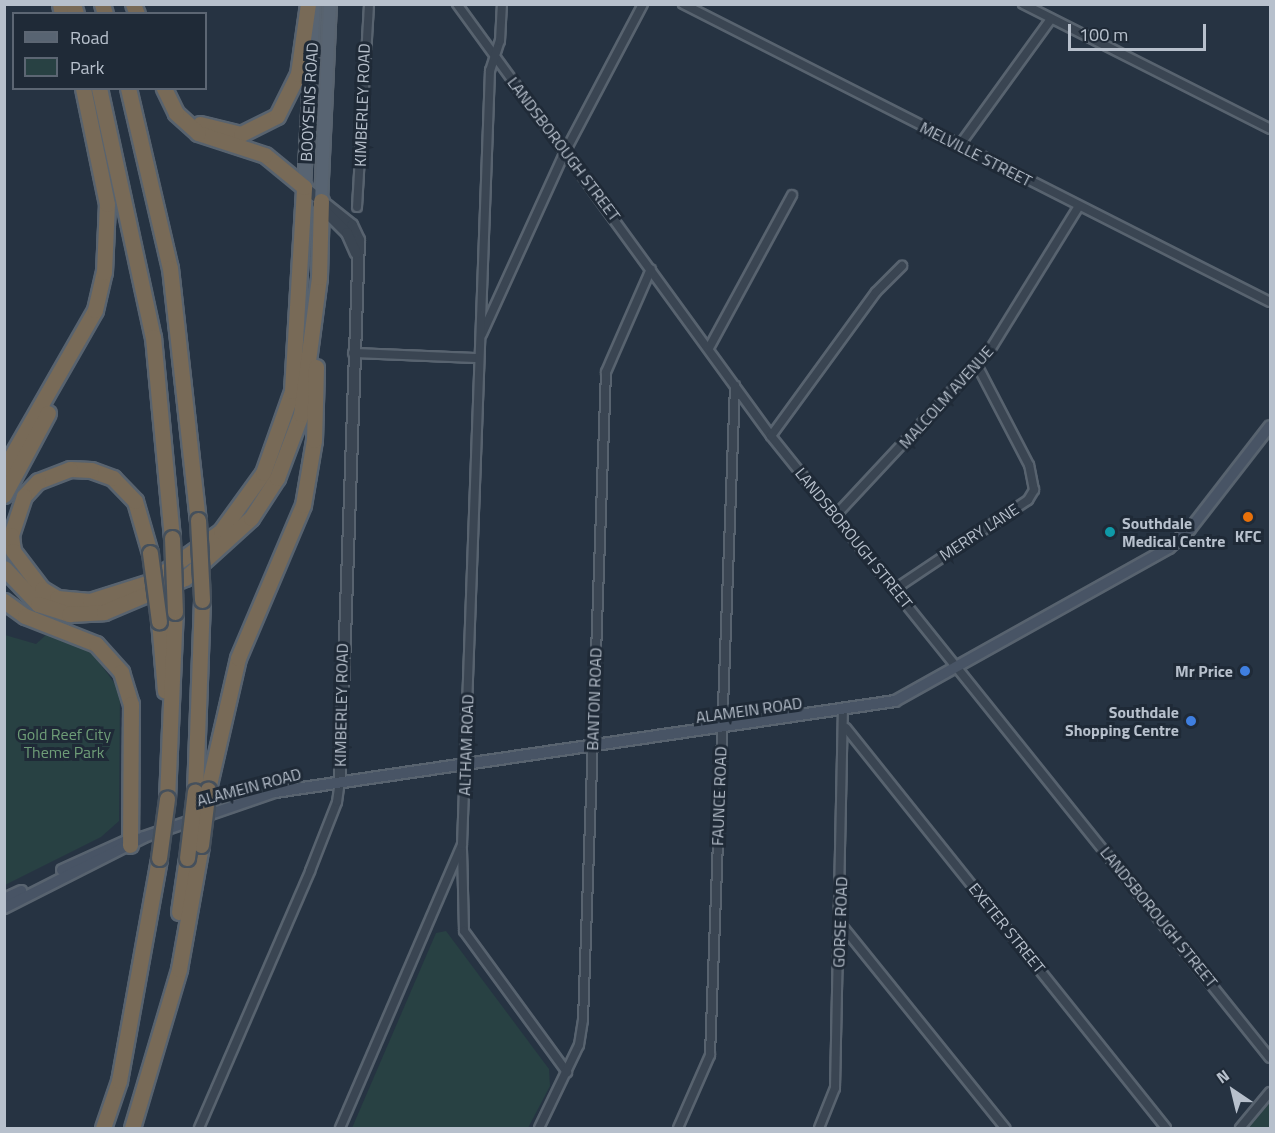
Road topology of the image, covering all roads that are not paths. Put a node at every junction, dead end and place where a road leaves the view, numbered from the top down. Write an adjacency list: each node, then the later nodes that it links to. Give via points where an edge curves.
1 (308, 4): 16 (highway, via 292,93 266,124 241,134 213,130 192,118)
2 (314, 4): 20 (main road, BOOYSENS ROAD)
3 (330, 4): 22 (main road, BOOYSENS ROAD)
4 (369, 4): 24 (street, KIMBERLEY ROAD)
5 (457, 4): 11 (street, LANDSBOROUGH STREET)
6 (502, 4): 11 (street, ALTHAM ROAD, via 501,39)
7 (643, 4): 19 (street, ALTHAM ROAD)
8 (683, 4): 18 (street, MELVILLE STREET)
9 (1023, 4): 10 (street)
10 (1051, 19): 17 (street); 18 (street)
11 (494, 55): 19 (street, LANDSBOROUGH STREET); 30 (street, ALTHAM ROAD)
12 (83, 90): 29 (highway, via 106,204 105,261)
13 (99, 90): 46 (highway, bridge, via 153,337 172,538)
14 (128, 90): 52 (highway, bridge, via 170,268 198,520)
15 (167, 90): 20 (highway, via 182,121 198,134 265,155)
16 (168, 90)
17 (1270, 129)
18 (959, 146): 23 (street, MELVILLE STREET)
19 (566, 150): 26 (street, LANDSBOROUGH STREET); 30 (street, ALTHAM ROAD)
20 (304, 187): 22 (street, KIMBERLEY ROAD); 46 (highway, bridge, via 291,391 263,474 221,531 150,582 90,601 57,598 42,589 13,551 11,535 24,496 38,481 70,469 91,470 113,478 135,501 150,553 159,621)
21 (792, 195): 31 (street)
22 (321, 204): 27 (highway); 32 (street, KIMBERLEY ROAD, via 347,233 356,253)
23 (1079, 206): 28 (street, MELVILLE STREET); 34 (street, MALCOLM AVENUE)
24 (357, 207)
25 (902, 266): 37 (street, via 876,292)
26 (651, 269): 31 (street, LANDSBOROUGH STREET); 49 (street, BANTON ROAD, via 605,376)
27 (319, 277): 41 (highway, via 301,414 291,447 251,518 214,556 138,603 87,615 38,604); 52 (highway, via 310,475 292,534 238,658)
28 (1270, 302)
29 (95, 310): 38 (highway); 39 (highway, via 77,361)
30 (480, 337): 33 (street, ALTHAM ROAD)
31 (710, 348): 35 (street, LANDSBOROUGH STREET)
32 (353, 353): 33 (street); 51 (street, KIMBERLEY ROAD)
33 (477, 358): 50 (street, ALTHAM ROAD)
34 (977, 365): 40 (street, MALCOLM AVENUE); 42 (street, MERRY LANE, via 1029,465 1034,490 1028,500)
35 (735, 385): 37 (street, LANDSBOROUGH STREET); 47 (street, FAUNCE ROAD)
36 (1270, 426): 44 (main road, ALAMEIN ROAD, via 1176,542)
37 (771, 436): 40 (street, LANDSBOROUGH STREET)
38 (4, 469)
39 (4, 495)
40 (836, 515): 42 (street, LANDSBOROUGH STREET)
41 (4, 568)
42 (895, 589): 44 (street, LANDSBOROUGH STREET)
43 (4, 601): 53 (highway, via 25,616 96,644 120,672 131,704)
44 (958, 666): 45 (main road, ALAMEIN ROAD, via 895,701); 59 (street, LANDSBOROUGH STREET)
45 (843, 712): 47 (main road, ALAMEIN ROAD); 48 (street, GORSE ROAD)
46 (173, 723): 62 (highway, bridge, via 159,858 119,1081)
47 (721, 728): 49 (main road, ALAMEIN ROAD); 67 (street, FAUNCE ROAD, via 710,1055)
48 (846, 728): 57 (street, GORSE ROAD); 70 (street, EXETER STREET)
49 (592, 748): 50 (main road, ALAMEIN ROAD); 60 (street, BANTON ROAD, via 583,1020)
50 (466, 764): 51 (main road, ALAMEIN ROAD); 54 (street, ALTHAM ROAD)
51 (340, 780): 53 (main road, ALAMEIN ROAD, via 275,792); 64 (street, KIMBERLEY ROAD, via 310,871)
52 (202, 790): 58 (highway, bridge, via 187,858); 58 (highway, bridge, via 201,845)
53 (128, 842): 55 (main road); 56 (main road)
54 (462, 845): 60 (street, via 464,931); 65 (street, ALTHAM ROAD)
55 (4, 899)
56 (4, 908)
57 (839, 922): 68 (street, GORSE ROAD, via 835,1088); 69 (street)
58 (164, 1016): 63 (highway)
59 (1270, 1058)
60 (567, 1072): 66 (street, BANTON ROAD)
61 (1270, 1092): 71 (street)
62 (103, 1128)
63 (132, 1128)
64 (199, 1128)
65 (340, 1128)
66 (539, 1128)
67 (678, 1128)
68 (819, 1128)
69 (1005, 1128)
70 (1166, 1128)
71 (1240, 1128)

